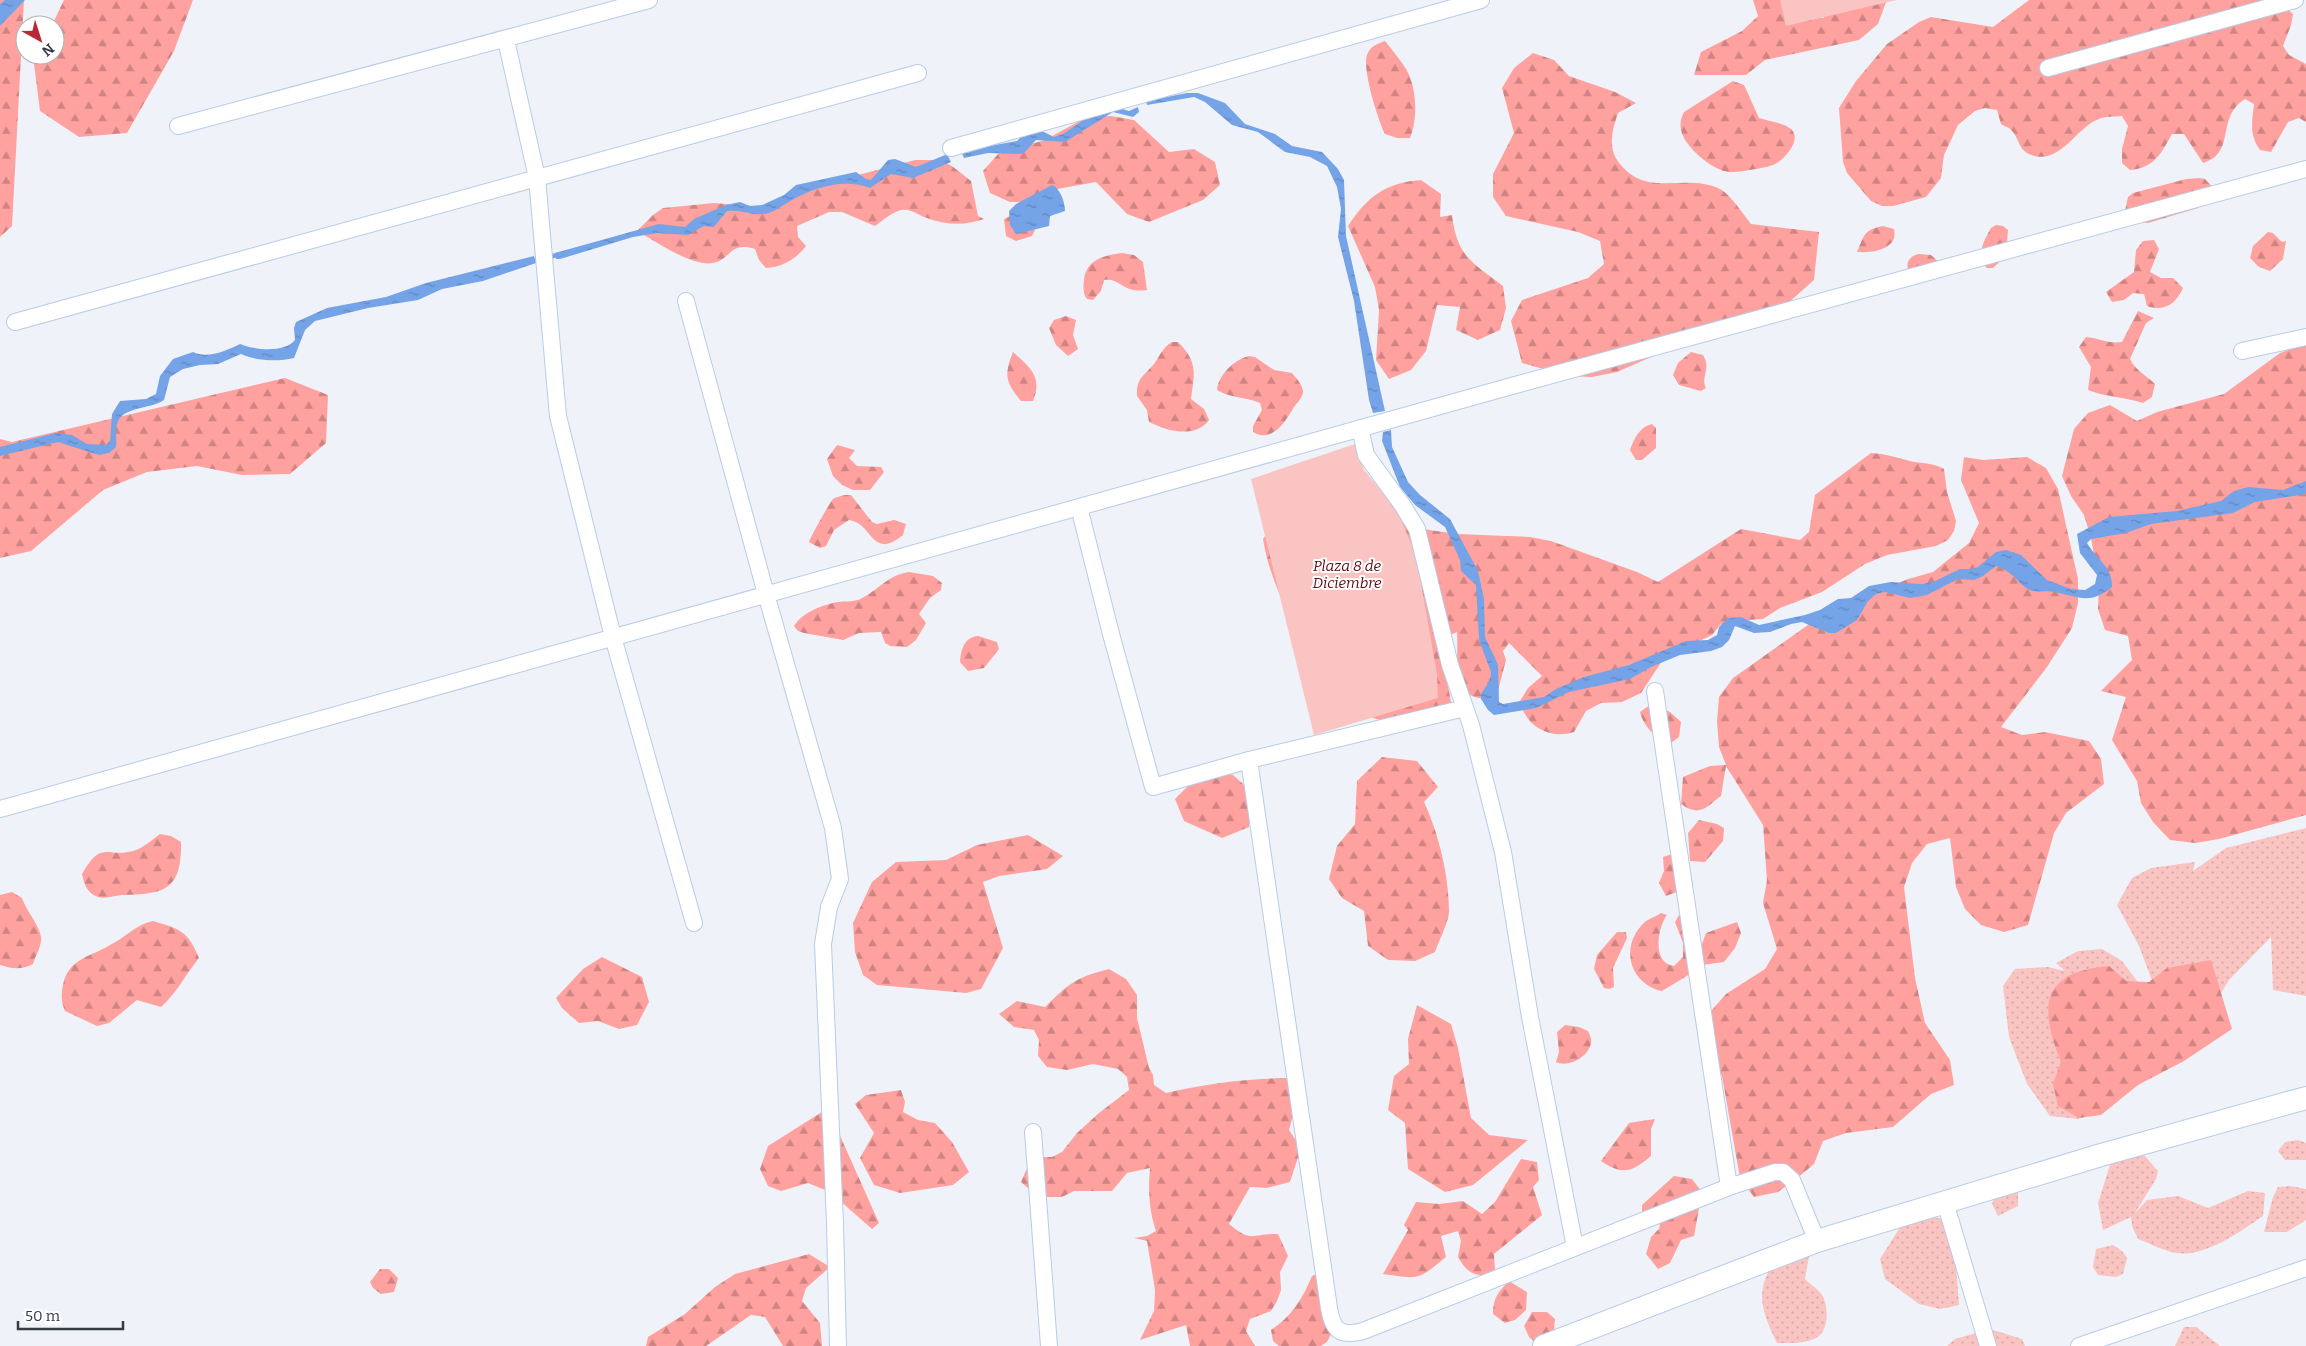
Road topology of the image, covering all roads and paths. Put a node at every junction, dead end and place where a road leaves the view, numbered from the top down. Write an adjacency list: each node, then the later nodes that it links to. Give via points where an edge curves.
1 (649, 0): 4 (street)
2 (1481, 0): 8 (street)
3 (2295, 0): 5 (street)
4 (506, 40): 7 (street); 10 (street)
5 (2048, 68)
6 (918, 73): 10 (street)
7 (178, 126)
8 (951, 148)
9 (2306, 169): 15 (street)
10 (537, 178): 12 (street); 18 (street, via 558,416)
11 (686, 301): 17 (street)
12 (15, 322)
13 (2306, 337): 14 (street)
14 (2242, 351)
15 (1360, 428): 16 (street); 20 (street, via 1366,455 1417,529 1450,665)
16 (1079, 507): 17 (street); 21 (street, via 1153,787)
17 (766, 594): 18 (street); 31 (street, via 833,828 840,879 829,907 822,944)
18 (613, 637): 22 (street); 23 (street)
19 (1655, 691): 26 (street)
20 (1465, 708): 21 (street); 29 (street, via 1503,852 1530,1017)
21 (1249, 760): 29 (street, via 1329,1308 1335,1327 1350,1334 1363,1331)
22 (0, 809)
23 (694, 923)
24 (2306, 1098): 27 (main road)
25 (1033, 1132): 32 (street)
26 (1729, 1187): 28 (street, via 1775,1172 1788,1175); 29 (street)
27 (1945, 1202): 28 (main road); 34 (street)
28 (1817, 1241): 33 (main road)
29 (1575, 1247)
30 (2306, 1268): 35 (street)
31 (838, 1346)
32 (1049, 1346)
33 (1544, 1346)
34 (1988, 1346)
35 (2079, 1346)

